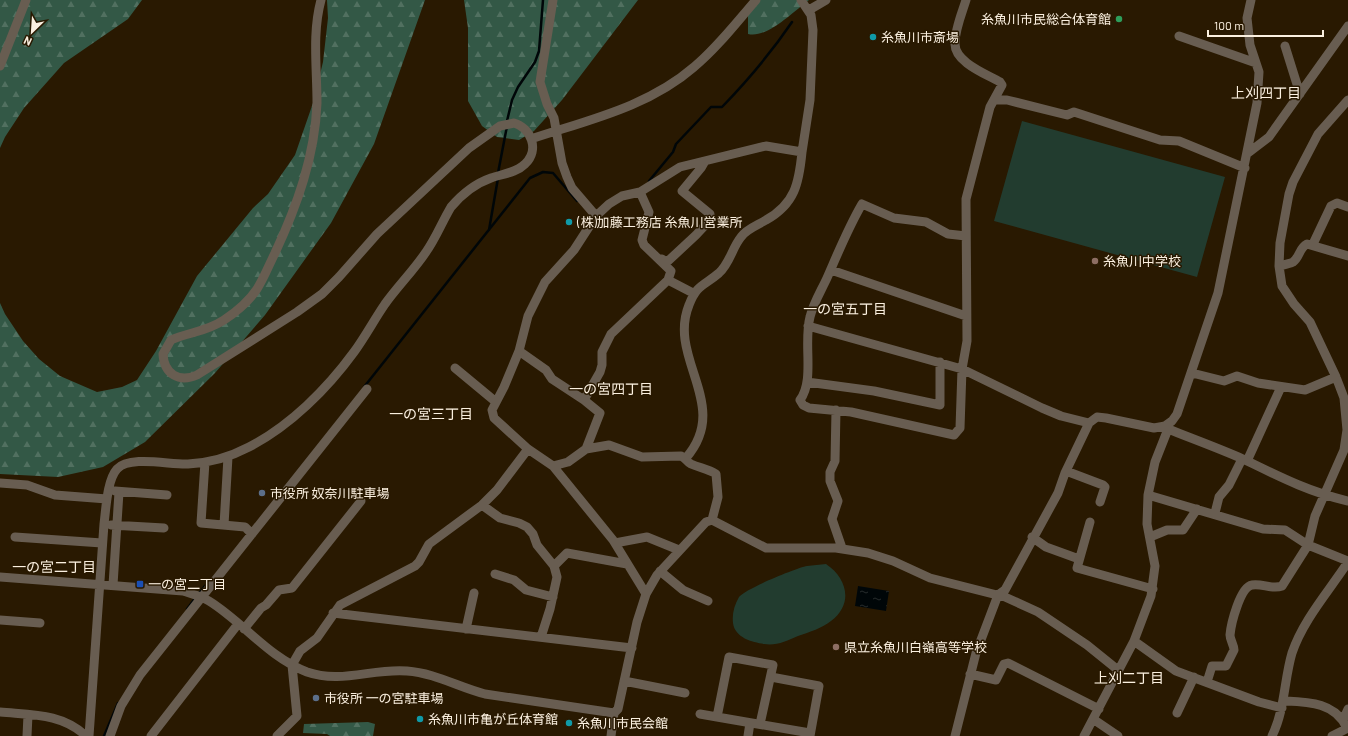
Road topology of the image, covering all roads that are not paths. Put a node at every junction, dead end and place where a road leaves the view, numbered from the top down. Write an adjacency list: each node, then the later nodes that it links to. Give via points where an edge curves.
1 (26, 0): 14 (street)
2 (321, 0): 19 (street, via 316,32 317,104 314,137 303,183 285,232 257,288 244,304 214,326 171,340 163,354 164,362 172,375 189,379 197,375 322,294 377,234 469,148 500,126 506,123 520,125 526,129)
3 (553, 0): 18 (street, via 540,82 554,118)
4 (756, 0): 18 (street, via 711,52 675,82 638,103)
5 (801, 0): 9 (street)
6 (826, 0): 9 (street)
7 (966, 0): 16 (street, via 955,44 958,55 1000,82 1001,88)
8 (1251, 0): 13 (street, via 1247,18 1250,45)
9 (809, 10): 20 (street, via 813,30 810,100)
10 (1348, 26): 15 (street)
11 (1178, 36): 13 (street)
12 (1285, 46): 15 (street)
13 (1256, 63): 21 (street, via 1260,81 1259,93)
14 (0, 66)
15 (1300, 94): 21 (street, via 1269,137)
16 (995, 100): 23 (street, via 1007,100 1068,115 1074,112 1160,140 1179,141); 27 (street, via 990,107 966,199)
17 (1348, 100): 31 (street, via 1318,134 1293,182 1280,243)
18 (556, 131): 19 (street); 26 (street, via 562,163 572,188)
19 (531, 139): 55 (street, via 532,152 525,165 479,183 451,207 427,251 385,305 352,354 321,390 264,439)
20 (802, 152): 22 (street, via 766,146); 34 (street, via 799,180 792,197 783,209 740,237 720,272)
21 (1248, 153): 23 (street)
22 (704, 161): 24 (street, via 680,167); 30 (street, via 682,191 710,214 710,220 667,262)
23 (1245, 168): 41 (street, via 1218,293)
24 (640, 192): 26 (street, via 622,196); 30 (street, via 649,212 642,240)
25 (1348, 207): 28 (street, via 1337,203 1331,206)
26 (596, 216): 37 (street, via 574,250 545,282 528,316)
27 (966, 236): 32 (street, via 948,234 926,222 894,218 862,204 850,224); 35 (street)
28 (1312, 244): 29 (street); 31 (street, via 1302,246 1293,262)
29 (1348, 256)
30 (660, 259): 33 (street, via 671,272)
31 (1279, 266): 42 (street, via 1282,286 1310,322)
32 (831, 270): 35 (street); 36 (street)
33 (668, 280): 34 (street); 47 (street, via 611,334 602,352 600,372)
34 (693, 293): 56 (street, via 686,312 685,345 702,400 703,414 700,436)
35 (966, 316): 40 (street, via 967,341)
36 (808, 326): 38 (street); 43 (street)
37 (519, 350): 47 (street, via 546,370 552,379); 48 (street)
38 (940, 362): 40 (street); 43 (street, via 940,405 874,391)
39 (455, 368): 48 (street)
40 (962, 369): 49 (street, via 960,428 954,435); 50 (street, via 1042,408)
41 (1192, 373): 44 (street, via 1224,381 1237,376); 51 (street, via 1178,414)
42 (1336, 378): 44 (street, via 1305,390); 46 (street)
43 (807, 382): 49 (street, via 805,393 800,400 803,405 808,408)
44 (1281, 387): 57 (street)
45 (367, 389): 79 (street)
46 (1346, 395): 52 (street)
47 (584, 400): 54 (street, via 600,412)
48 (496, 402): 53 (street, via 492,410 494,418)
49 (836, 410): 86 (street, via 835,460 830,472 830,482 838,501 832,519)
50 (1089, 423): 51 (street, via 1097,417 1154,428); 60 (street)
51 (1167, 427): 57 (street); 65 (street, via 1155,462)
52 (1347, 429): 66 (street, via 1344,450)
53 (528, 449): 59 (street); 70 (street, via 497,490)
54 (586, 449): 56 (street, via 609,445 642,457 676,455); 59 (street, via 568,462)
55 (228, 457): 58 (street); 77 (street)
56 (686, 458): 73 (street, via 690,463 716,474 718,497)
57 (1244, 460): 66 (street); 72 (street, via 1219,498)
58 (206, 462): 63 (street, via 129,463 116,470); 77 (street, via 201,523)
59 (553, 466): 84 (street)
60 (1066, 471): 69 (street, via 1103,485 1105,487); 81 (street, via 1058,493)
61 (0, 483): 63 (street, via 27,485 55,495)
62 (119, 492): 63 (street); 64 (street); 76 (street)
63 (108, 495): 75 (street)
64 (167, 495)
65 (1148, 495): 71 (street); 82 (street, via 1147,524)
66 (1324, 496): 68 (street); 85 (street, via 1315,516)
67 (361, 501): 107 (street, via 292,588 279,590 266,606)
68 (1348, 501)
69 (1100, 502)
70 (482, 505): 91 (street, via 500,518 527,527 537,545); 104 (street, via 429,544 414,566 340,605)
71 (1197, 509): 72 (street); 82 (street, via 1183,530 1167,530)
72 (1215, 513): 85 (street, via 1263,529 1285,530)
73 (712, 520): 86 (street, via 766,548); 87 (street, via 706,522)
74 (1090, 522): 88 (street)
75 (104, 524): 76 (street); 83 (street)
76 (117, 525): 78 (street); 96 (street)
77 (224, 525): 79 (street, via 245,527)
78 (164, 528)
79 (252, 534): 102 (street)
80 (15, 537): 83 (street)
81 (1032, 537): 88 (street, via 1046,547); 100 (street, via 1006,590)
82 (1150, 537): 97 (street, via 1155,566)
83 (102, 543): 95 (street)
84 (615, 543): 87 (street, via 647,538); 90 (street)
85 (1308, 545): 89 (street); 118 (street, via 1282,586 1249,586 1238,600 1230,636 1234,650 1226,666 1212,666)
86 (842, 548): 100 (street, via 881,556 930,578)
87 (679, 550): 92 (street)
88 (1079, 559): 97 (street, via 1077,568)
89 (1348, 561): 120 (street, via 1297,641)
90 (627, 564): 91 (street, via 567,553); 99 (street)
91 (554, 566): 101 (street, via 557,578)
92 (660, 572): 99 (street); 103 (street, via 683,590)
93 (495, 574): 101 (street, via 514,580 526,590)
94 (0, 577): 95 (street)
95 (99, 584): 96 (street); 136 (street)
96 (113, 585): 102 (street, via 183,591)
97 (1153, 590): 110 (street)
98 (474, 593): 108 (street)
99 (646, 594): 111 (street)
100 (998, 595): 113 (street, via 1038,612 1087,645); 114 (street)
101 (553, 597): 109 (street)
102 (203, 598): 107 (street); 137 (street, via 140,675 121,706)
103 (708, 601)
104 (333, 613): 108 (street); 112 (street, via 322,631 300,651)
105 (0, 620): 106 (street)
106 (40, 623)
107 (241, 626): 112 (street); 138 (street)
108 (466, 629): 109 (street)
109 (541, 637): 111 (street)
110 (1134, 641): 113 (street); 116 (street, via 1176,671)
111 (632, 648): 117 (street)
112 (292, 665): 124 (street, via 308,672 334,677 394,671 426,673 485,694); 139 (street, via 297,716)
113 (1118, 670): 121 (street)
114 (970, 674): 121 (street, via 996,680 1004,664 1008,663); 142 (street)
115 (771, 677): 128 (street, via 773,665 729,657); 131 (street); 133 (street, via 820,686)
116 (1194, 678): 118 (street); 125 (street)
117 (624, 681): 119 (street); 124 (street, via 618,709)
118 (1207, 682): 120 (street, via 1259,702)
119 (685, 693)
120 (1282, 704): 132 (street, via 1320,704 1330,708); 145 (street)
121 (1099, 709): 129 (street)
122 (1348, 709): 132 (street)
123 (0, 712): 127 (street)
124 (614, 713): 140 (street)
125 (1177, 713)
126 (700, 714): 128 (street)
127 (28, 715): 134 (street); 135 (street, via 55,717)
128 (717, 717): 130 (street)
129 (1094, 719): 143 (street); 144 (street)
130 (750, 723): 131 (street); 141 (street)
131 (760, 724): 133 (street)
132 (1346, 725): 146 (street)
133 (810, 734)
134 (27, 736)
135 (86, 736)
136 (89, 736)
137 (110, 736)
138 (151, 736)
139 (277, 736)
140 (611, 736)
141 (748, 736)
142 (955, 736)
143 (1084, 736)
144 (1118, 736)
145 (1272, 736)
146 (1332, 736)

